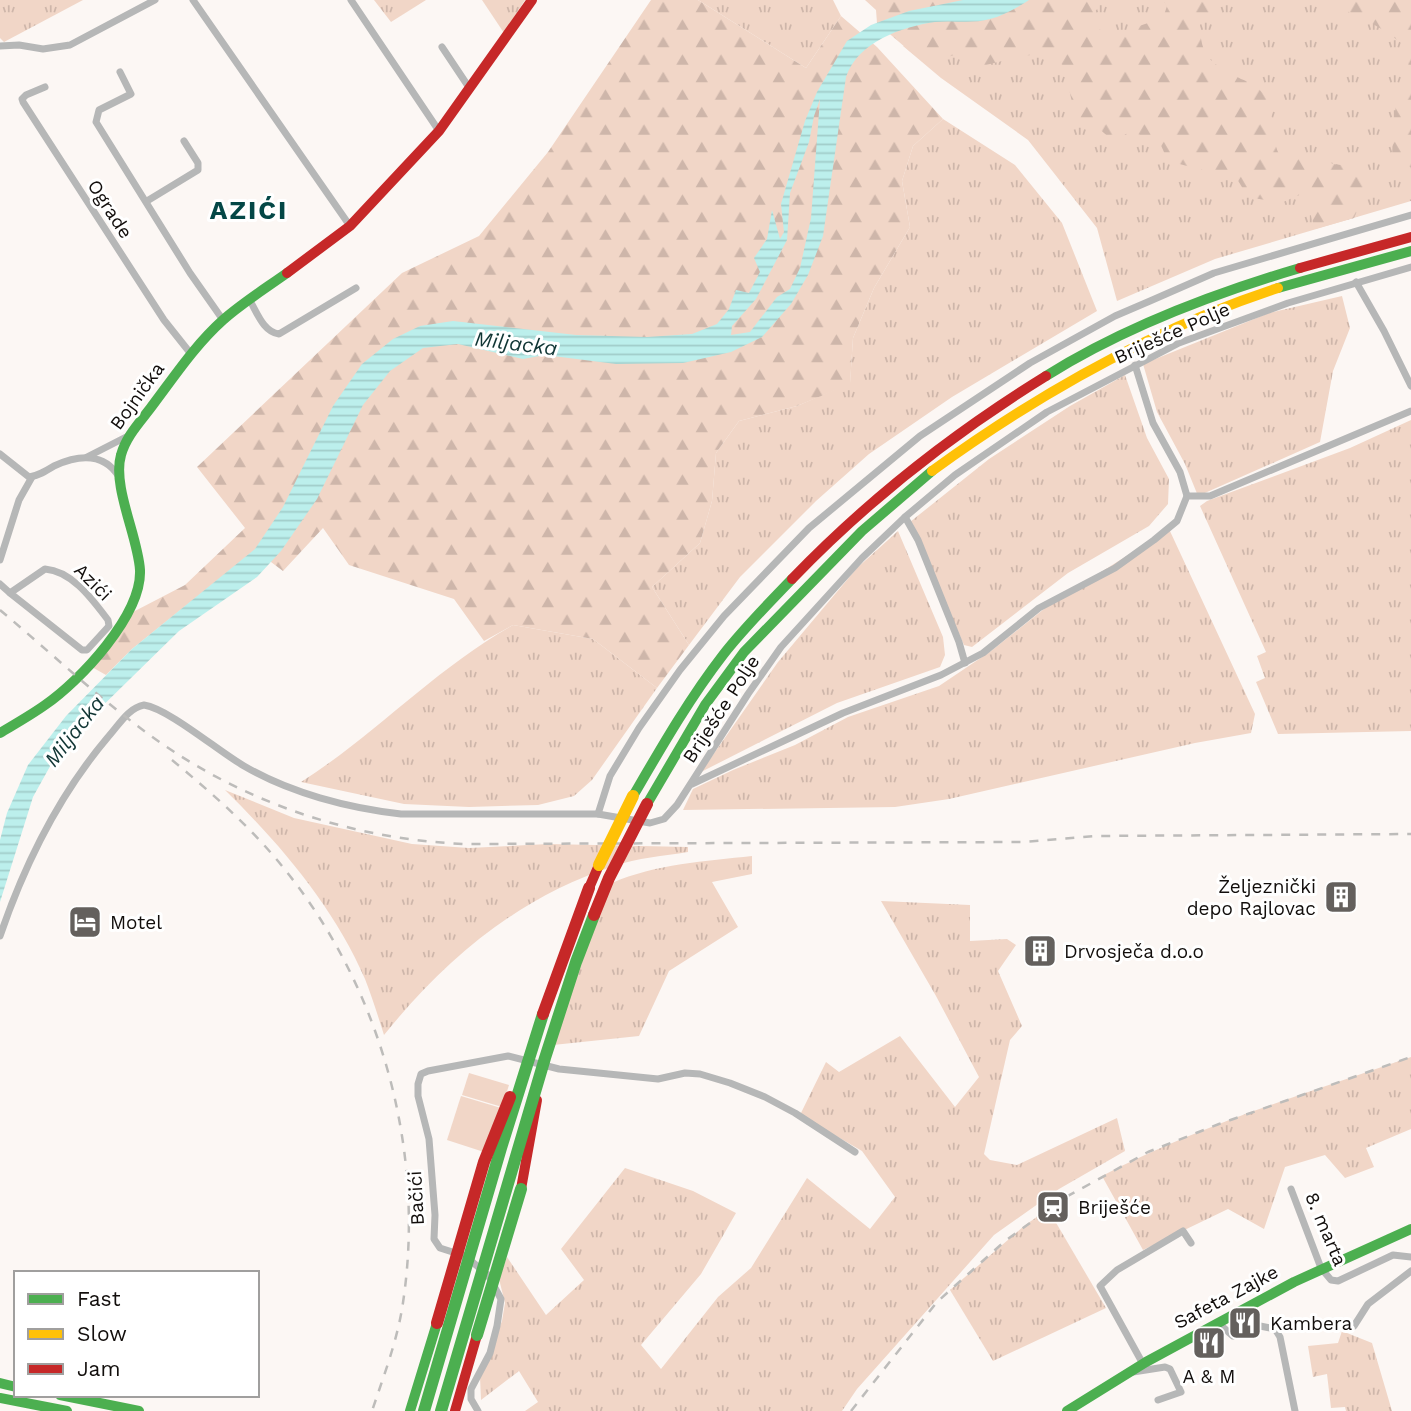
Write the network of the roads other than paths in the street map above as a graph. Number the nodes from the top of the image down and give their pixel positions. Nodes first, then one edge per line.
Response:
1 (155, 0) edge
2 (193, 0) edge
3 (351, 0) edge
4 (532, 0) edge
5 (0, 46) edge
6 (442, 47) dead end
7 (120, 72) dead end
8 (45, 88) dead end
9 (470, 89) junction
10 (439, 131) junction
11 (184, 141) dead end
12 (147, 201) junction
13 (1411, 215) edge
14 (351, 226) junction
15 (1411, 237) edge
16 (1411, 251) edge
17 (1411, 267) edge
18 (1356, 282) junction
19 (356, 288) dead end
20 (249, 299) junction
21 (223, 320) junction
22 (191, 354) junction
23 (1135, 365) junction
24 (1411, 386) edge
25 (1411, 411) edge
26 (130, 435) junction
27 (0, 454) edge
28 (87, 457) junction
29 (32, 477) junction
30 (120, 477) junction
31 (1187, 496) junction
32 (905, 517) junction
33 (0, 560) edge
34 (0, 584) edge
35 (10, 593) junction
36 (965, 663) junction
37 (0, 733) edge
38 (691, 784) junction
39 (598, 814) junction
40 (589, 888) junction
41 (0, 936) edge
42 (540, 1079) junction
43 (855, 1152) dead end
44 (1292, 1189) dead end
45 (1411, 1229) edge
46 (1191, 1244) dead end
47 (1411, 1256) edge
48 (1321, 1268) junction
49 (1411, 1272) edge
50 (1218, 1323) junction
51 (1354, 1326) dead end
52 (1143, 1364) junction
53 (1129, 1373) junction
54 (70, 1397) edge
55 (0, 1398) edge
56 (1158, 1401) dead end
57 (67, 1411) edge
58 (139, 1411) edge
59 (410, 1411) edge
60 (424, 1411) edge
61 (441, 1411) edge
62 (455, 1411) edge
63 (478, 1411) edge
64 (1067, 1411) edge
65 (1295, 1411) edge

1 - 5 street
2 - 14 street
3 - 10 street
4 - 9 main road, Bojnička
6 - 9 street
7 - 12 street
8 - 22 street, Ograde
9 - 10 main road, Bojnička
10 - 14 main road, Bojnička
11 - 12 street
12 - 21 street
13 - 39 street
14 - 20 main road, Bojnička
15 - 40 main road, bridge
16 - 42 main road, bridge
17 - 18 street, Briješće Polje
18 - 23 street, Briješće Polje
18 - 24 street
19 - 20 street
20 - 21 main road, Bojnička
21 - 22 main road, Bojnička
22 - 26 main road, Bojnička
23 - 31 street
23 - 32 street, Briješće Polje
25 - 31 street
26 - 28 street
26 - 30 main road, Bojnička
27 - 29 street
28 - 29 street
28 - 30 street
29 - 33 street
30 - 37 main road, Bojnička
31 - 36 street, Briješće Polje
32 - 36 street
32 - 38 street, Briješće Polje
34 - 35 street, Azići
35 - 35 street, Azići
36 - 38 street, Briješće Polje
38 - 39 street
39 - 41 street
40 - 59 main road, bridge
40 - 60 main road, bridge
42 - 61 main road, bridge
42 - 62 main road, bridge
43 - 63 street, Bačići
44 - 48 street, 8. marta
45 - 48 main road, Safeta Zajke
46 - 52 street
47 - 48 street, 8. marta
48 - 50 main road, Safeta Zajke
49 - 51 street
50 - 52 main road, Safeta Zajke
50 - 65 street
52 - 53 main road, Safeta Zajke
53 - 56 street
53 - 64 main road, Safeta Zajke
54 - 58 main road
55 - 57 main road

